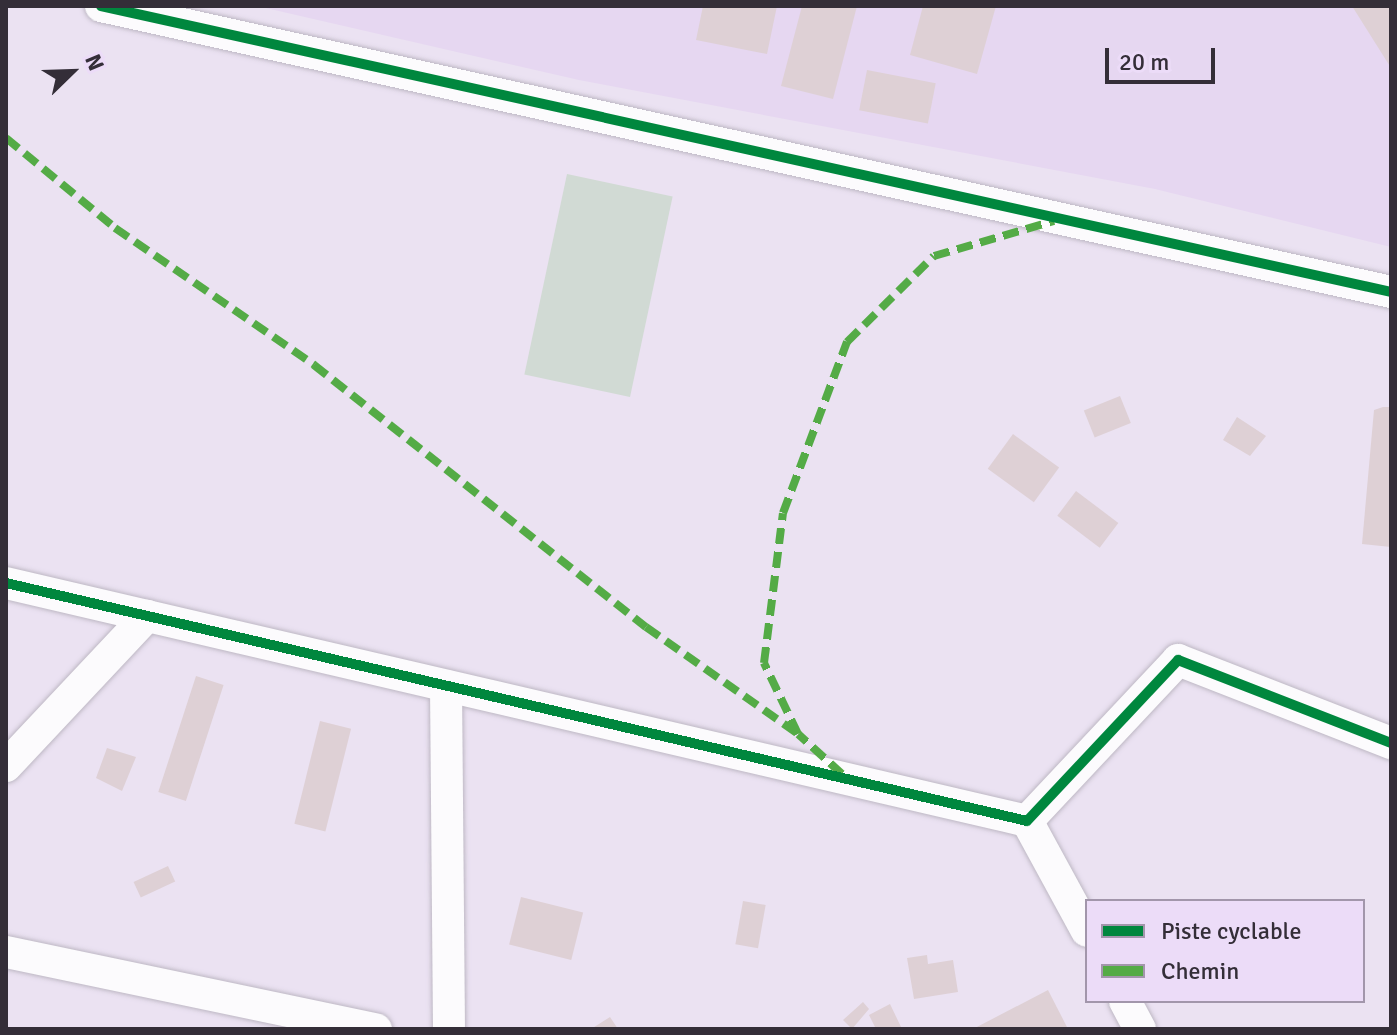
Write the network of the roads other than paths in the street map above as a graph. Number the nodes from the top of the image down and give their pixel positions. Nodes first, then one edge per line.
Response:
1 (101, 6) edge
2 (1391, 292) edge
3 (6, 583) edge
4 (147, 616) junction
5 (446, 686) junction
6 (1391, 743) edge
7 (6, 766) edge
8 (1027, 821) junction
9 (1085, 927) edge
10 (6, 952) edge
11 (1126, 1003) edge
12 (264, 1018) edge
13 (376, 1029) edge
14 (449, 1029) edge
15 (1140, 1029) edge

1 - 2 street
3 - 4 street
4 - 5 street
4 - 7 street
5 - 8 street
5 - 14 street
6 - 8 street
8 - 9 street
10 - 12 street
11 - 15 street
12 - 13 street

